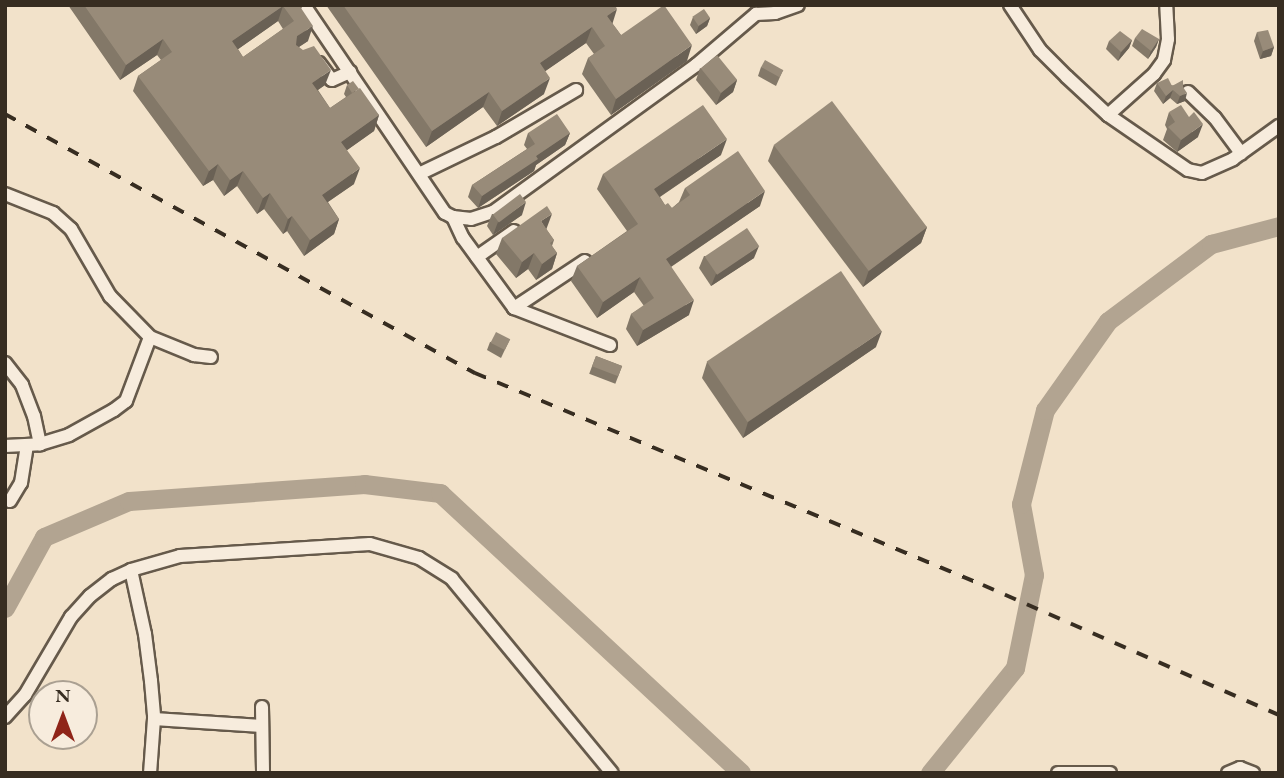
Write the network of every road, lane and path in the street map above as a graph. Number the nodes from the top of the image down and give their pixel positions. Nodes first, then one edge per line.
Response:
1 (304, 5) edge
2 (798, 5) edge
3 (1010, 5) edge
4 (1166, 5) edge
5 (755, 10) edge
6 (311, 50) edge
7 (349, 72) junction
8 (576, 90) dead end
9 (1188, 92) edge
10 (1108, 115) junction
11 (1279, 126) edge
12 (1241, 153) junction
13 (419, 174) junction
14 (5, 194) edge
15 (453, 217) junction
16 (529, 220) edge
17 (477, 257) junction
18 (584, 261) edge
19 (514, 308) junction
20 (150, 337) junction
21 (610, 345) dead end
22 (211, 357) dead end
23 (5, 363) edge
24 (34, 444) junction
25 (5, 446) edge
26 (10, 502) dead end
27 (131, 570) junction
28 (262, 707) dead end
29 (5, 717) edge
30 (154, 719) junction
31 (262, 726) junction
32 (150, 773) edge
33 (263, 773) edge
34 (612, 773) edge
35 (1058, 773) edge
36 (1110, 773) edge
37 (1228, 773) edge
38 (1254, 773) edge

1 - 7 street
2 - 5 street
3 - 10 street
4 - 10 street
5 - 15 street
6 - 7 street
7 - 13 street
8 - 13 street
9 - 12 street
10 - 12 street
11 - 12 street
13 - 15 street
14 - 20 street
15 - 17 street
16 - 17 street
17 - 19 street
18 - 19 street
19 - 21 street
20 - 22 street
20 - 24 street
23 - 24 street
24 - 25 street
24 - 26 street
27 - 29 street
27 - 30 street
27 - 34 street
28 - 31 street
30 - 31 street
30 - 32 street
31 - 33 street
35 - 36 street
37 - 38 street

